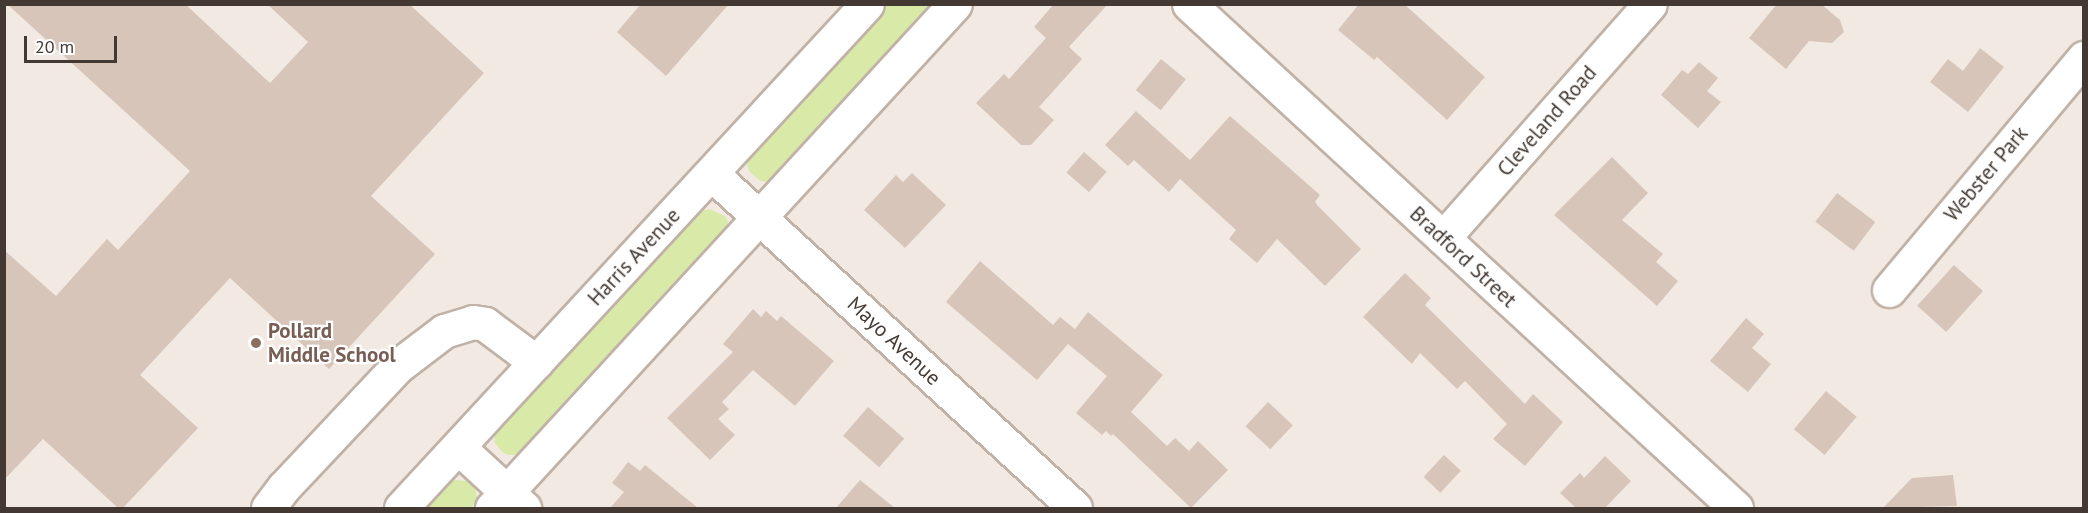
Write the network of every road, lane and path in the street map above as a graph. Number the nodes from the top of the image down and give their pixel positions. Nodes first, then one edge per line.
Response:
1 (867, 4) edge
2 (956, 4) edge
3 (1190, 4) edge
4 (1650, 4) edge
5 (2084, 58) edge
6 (712, 174) junction
7 (760, 217) junction
8 (1443, 238) junction
9 (1889, 290) dead end
10 (536, 362) junction
11 (458, 447) junction
12 (508, 503) edge
13 (268, 508) edge
14 (401, 508) edge
15 (1075, 508) edge
16 (1736, 508) edge

1 - 6 street, Harris Avenue
2 - 7 street
3 - 8 street, Bradford Street
4 - 8 street, Cleveland Road
5 - 9 street, Webster Park
6 - 7 street, Mayo Avenue
6 - 10 street, Harris Avenue
7 - 12 street
7 - 15 street, Mayo Avenue
8 - 16 street, Bradford Street
10 - 11 street, Harris Avenue
10 - 13 street
11 - 12 street
11 - 14 street, Harris Avenue

